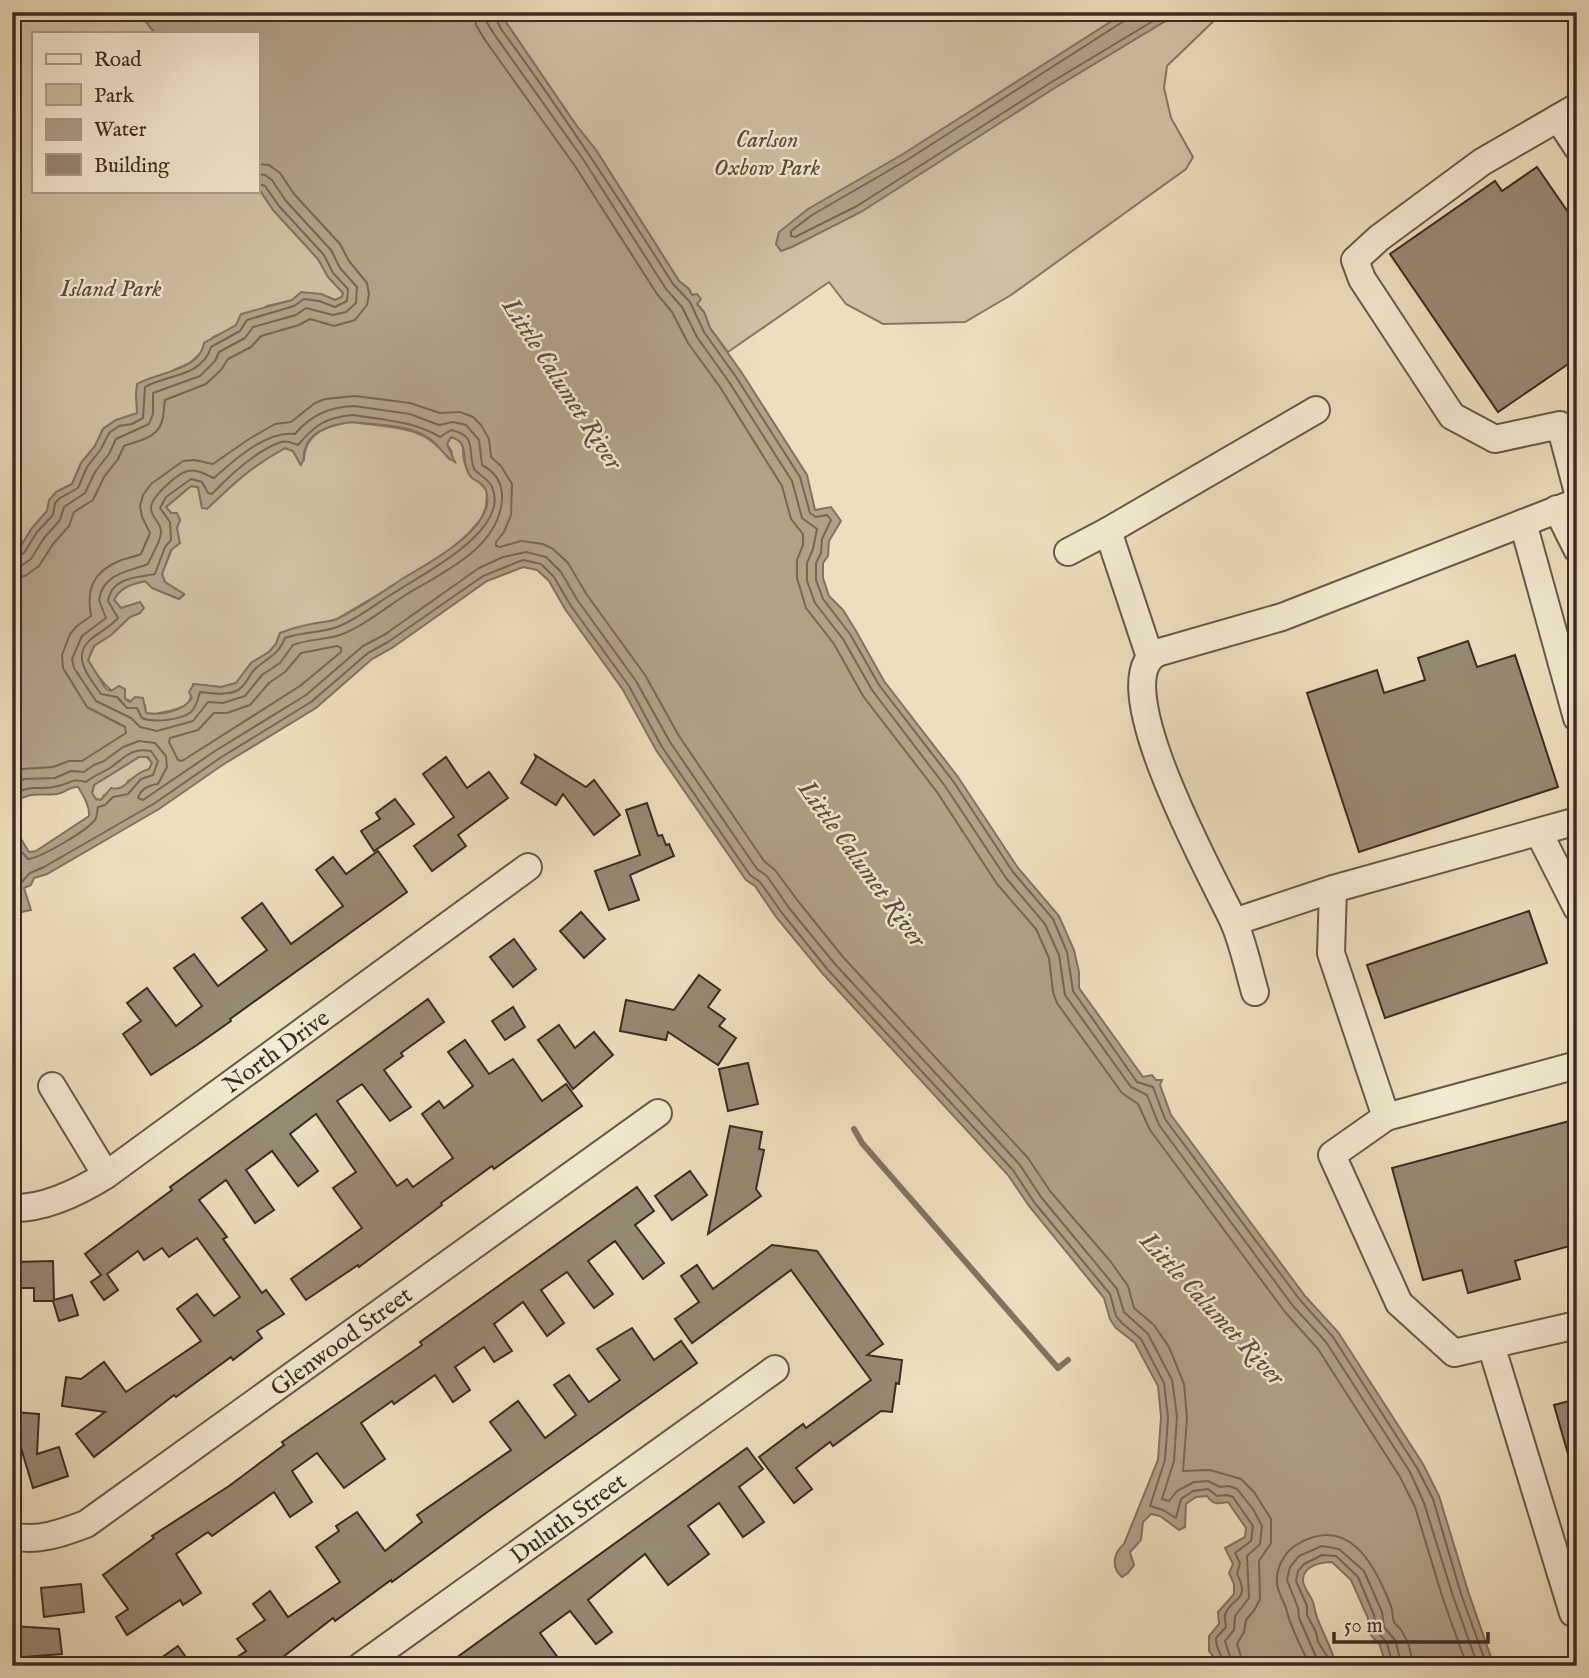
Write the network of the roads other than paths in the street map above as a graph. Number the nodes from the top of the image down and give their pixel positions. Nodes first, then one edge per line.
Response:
1 (1567, 112) edge
2 (1577, 147) edge
3 (1316, 410) dead end
4 (1569, 420) edge
5 (1577, 489) edge
6 (1567, 506) edge
7 (1523, 523) junction
8 (1108, 531) junction
9 (1577, 549) edge
10 (1068, 552) dead end
11 (1150, 657) junction
12 (1577, 718) edge
13 (1577, 821) edge
14 (1539, 833) junction
15 (528, 867) dead end
16 (1333, 889) junction
17 (1577, 908) edge
18 (1234, 922) junction
19 (1255, 992) dead end
20 (1577, 1065) edge
21 (52, 1086) dead end
22 (658, 1113) dead end
23 (1386, 1117) junction
24 (106, 1175) junction
25 (12, 1208) edge
26 (1577, 1325) edge
27 (1491, 1345) junction
28 (775, 1369) dead end
29 (12, 1536) edge
30 (1577, 1612) edge
31 (361, 1666) edge

1 - 2 street
1 - 4 street
3 - 8 street
4 - 5 street
6 - 7 street
6 - 9 street
7 - 11 street
7 - 12 street
8 - 10 street
8 - 11 street
11 - 18 street
13 - 14 street
14 - 16 street
14 - 17 street
15 - 24 street, North Drive
16 - 18 street
16 - 23 street
18 - 19 street
20 - 23 street
21 - 24 street
22 - 29 street, Glenwood Street
23 - 27 street
24 - 25 street, North Drive
26 - 27 street
27 - 30 street
28 - 31 street, Duluth Street

